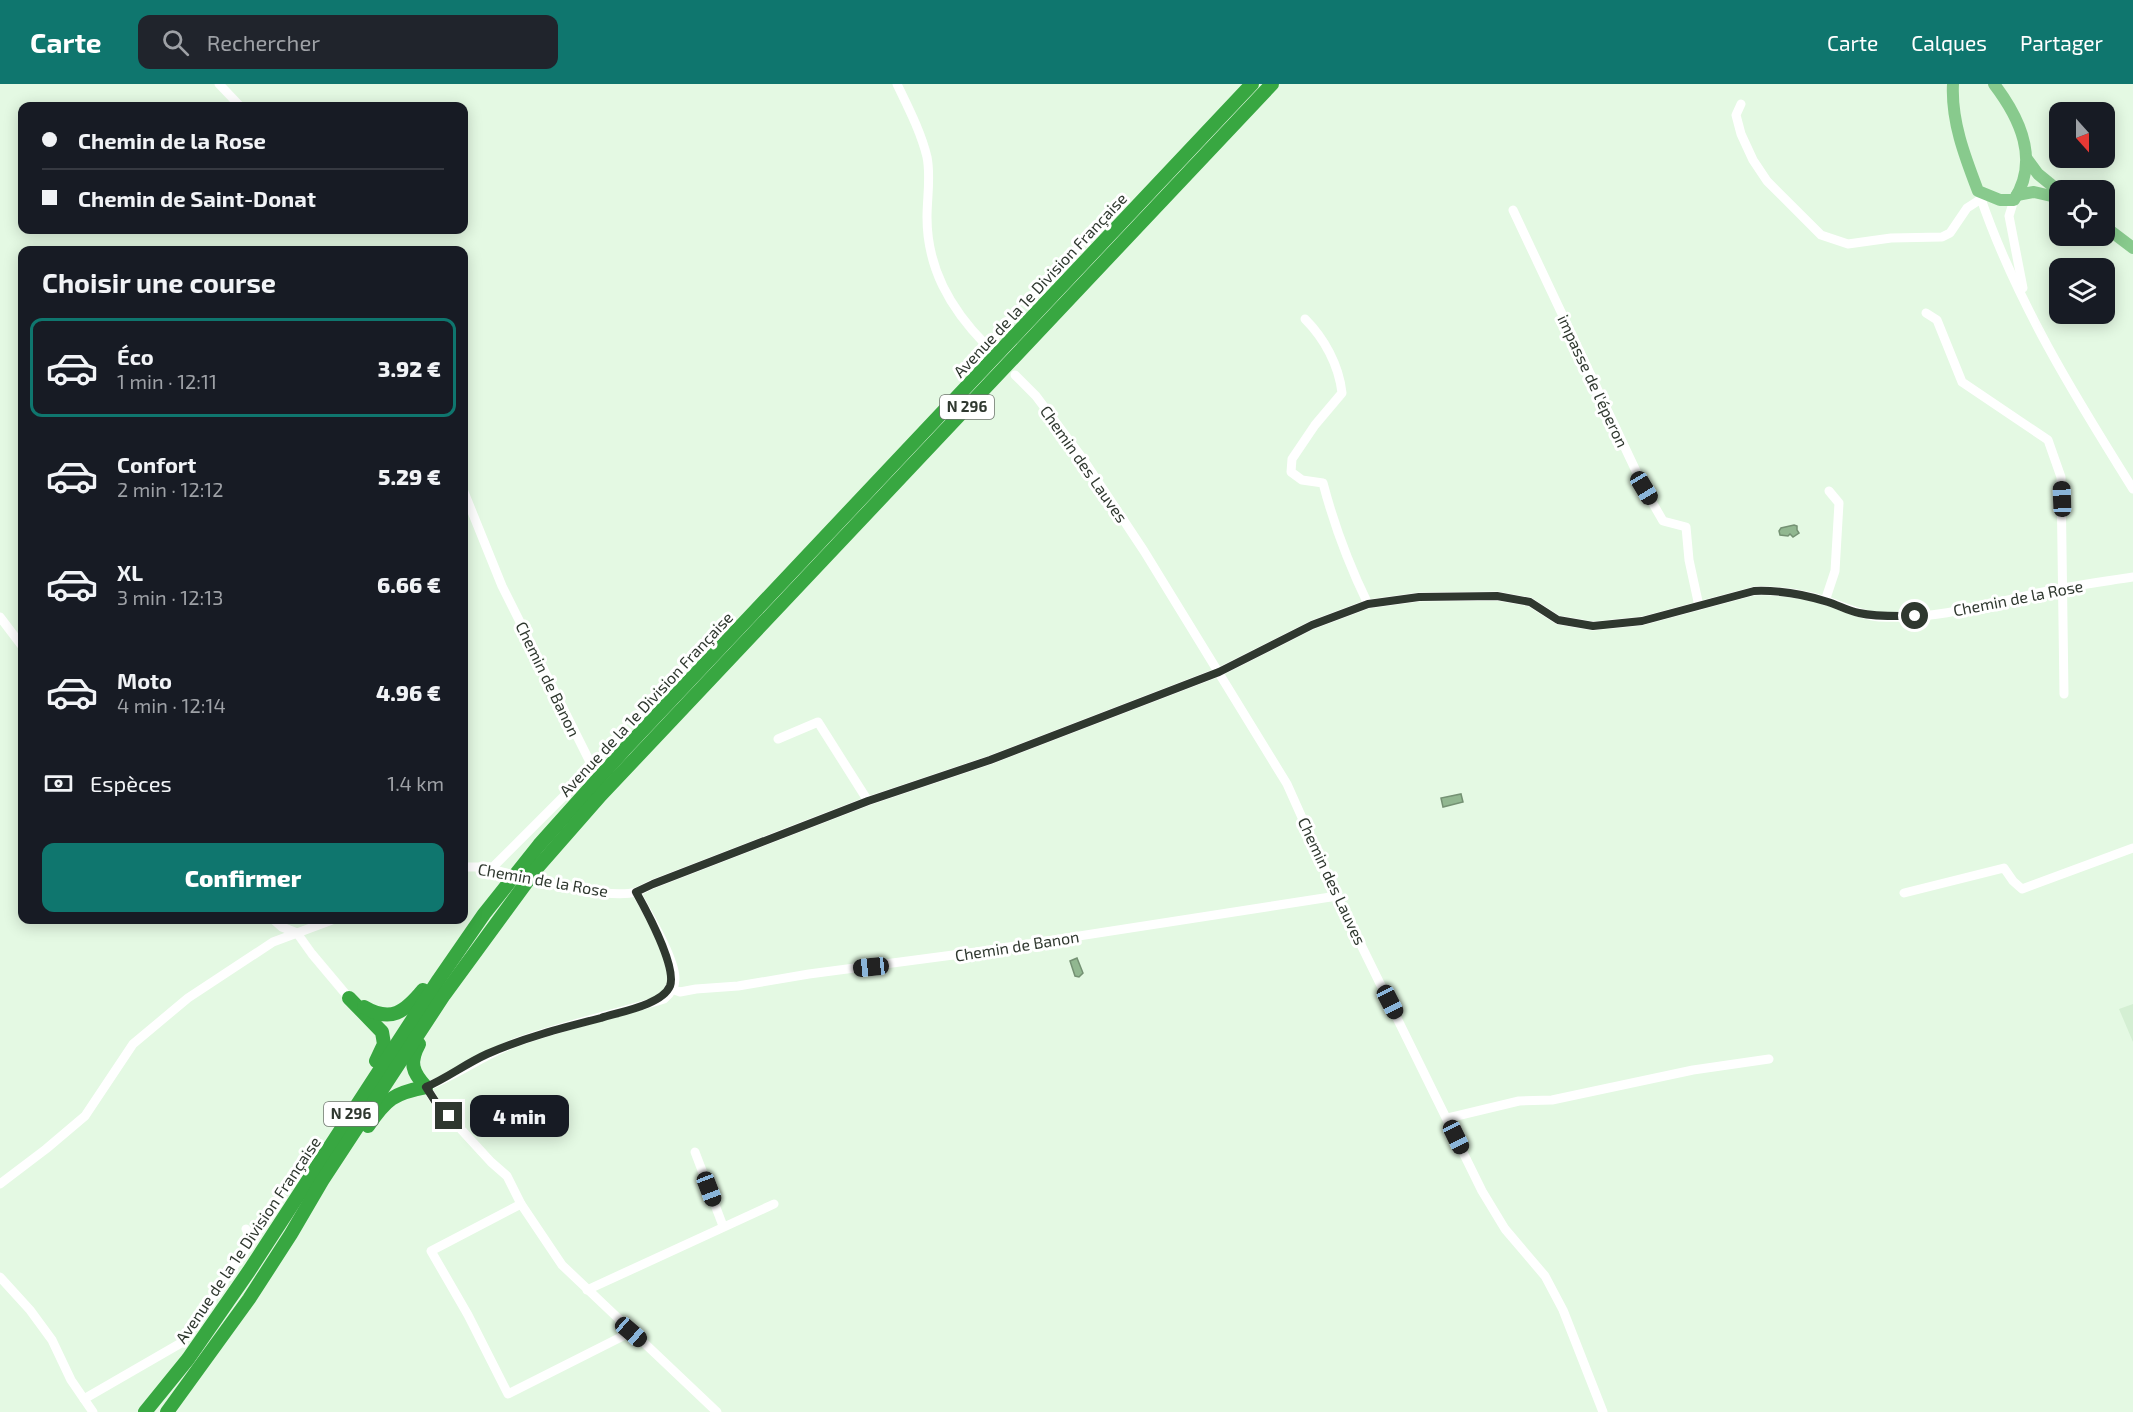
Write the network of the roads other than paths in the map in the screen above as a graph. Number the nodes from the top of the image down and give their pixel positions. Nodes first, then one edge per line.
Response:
1 (219, 84) edge
2 (897, 84) edge
3 (1252, 84) edge
4 (1272, 84) edge
5 (1953, 84) edge
6 (1994, 84) edge
7 (236, 102) edge
8 (1741, 104) dead end
9 (2027, 159) junction
10 (2049, 183) edge
11 (1980, 195) junction
12 (2049, 195) edge
13 (2015, 197) junction
14 (1513, 210) dead end
15 (2115, 234) edge
16 (2133, 248) edge
17 (2028, 311) junction
18 (1926, 313) dead end
19 (1305, 319) dead end
20 (985, 344) dead end
21 (1015, 375) dead end
22 (2133, 489) edge
23 (1829, 491) dead end
24 (468, 502) edge
25 (2133, 577) edge
26 (2064, 589) junction
27 (1825, 601) junction
28 (1368, 604) junction
29 (1699, 606) junction
30 (0, 617) edge
31 (18, 641) edge
32 (1219, 672) junction
33 (2064, 694) dead end
34 (778, 739) dead end
35 (868, 801) junction
36 (2133, 848) edge
37 (468, 867) edge
38 (491, 869) junction
39 (524, 889) junction
40 (636, 892) junction
41 (1904, 893) dead end
42 (1337, 896) junction
43 (484, 915) junction
44 (279, 924) edge
45 (321, 924) edge
46 (297, 933) junction
47 (673, 977) junction
48 (696, 988) junction
49 (670, 989) junction
50 (349, 998) junction
51 (1769, 1059) dead end
52 (426, 1087) junction
53 (1448, 1118) junction
54 (695, 1152) dead end
55 (0, 1184) edge
56 (521, 1204) junction
57 (774, 1204) dead end
58 (723, 1226) junction
59 (246, 1229) dead end
60 (291, 1234) junction
61 (261, 1253) junction
62 (0, 1277) edge
63 (587, 1290) junction
64 (631, 1332) junction
65 (84, 1399) junction
66 (93, 1412) edge
67 (145, 1412) edge
68 (167, 1412) edge
69 (717, 1412) edge
70 (1603, 1412) edge

1 - 7 street
2 - 20 street
3 - 43 highway, Avenue de la 1e Division Française / N 296
4 - 39 highway, Avenue de la 1e Division Française / N 296
5 - 11 main road
6 - 9 main road
8 - 11 street
9 - 10 main road
9 - 13 main road
11 - 13 main road
11 - 17 street
12 - 13 main road
13 - 17 street
14 - 29 street, impasse de l'éperon
15 - 16 main road
17 - 22 street
18 - 26 street
19 - 28 street
21 - 32 street, Chemin des Lauves
23 - 27 street
24 - 38 street, Chemin de Banon
25 - 26 street, Chemin de la Rose
26 - 27 street, Chemin de la Rose
26 - 33 street
27 - 29 street, Chemin de la Rose
28 - 29 street, Chemin de la Rose
28 - 32 street, Chemin de la Rose
30 - 31 street
32 - 35 street, Chemin de la Rose
32 - 42 street, Chemin des Lauves
34 - 35 street
35 - 40 street, Chemin de la Rose
36 - 41 street
37 - 38 street, Chemin de la Rose
38 - 40 street, Chemin de la Rose
39 - 52 highway
39 - 60 highway, Avenue de la 1e Division Française / N 296
40 - 47 street
42 - 48 street, Chemin de Banon
42 - 53 street, Chemin des Lauves
43 - 50 highway
43 - 61 highway, Avenue de la 1e Division Française / N 296
44 - 46 street
45 - 46 street
46 - 50 street
46 - 55 street
47 - 48 street
47 - 49 street
48 - 49 street, Chemin de Banon
49 - 52 street
50 - 61 highway
51 - 53 street
52 - 56 street
52 - 60 highway
53 - 70 street, Chemin des Lauves
54 - 58 street
56 - 63 street
56 - 64 street
57 - 58 street
58 - 63 street
59 - 65 street
60 - 68 highway, Avenue de la 1e Division Française / N 296
61 - 67 highway, Avenue de la 1e Division Française / N 296
62 - 65 street
63 - 64 street
64 - 69 street
65 - 66 street

